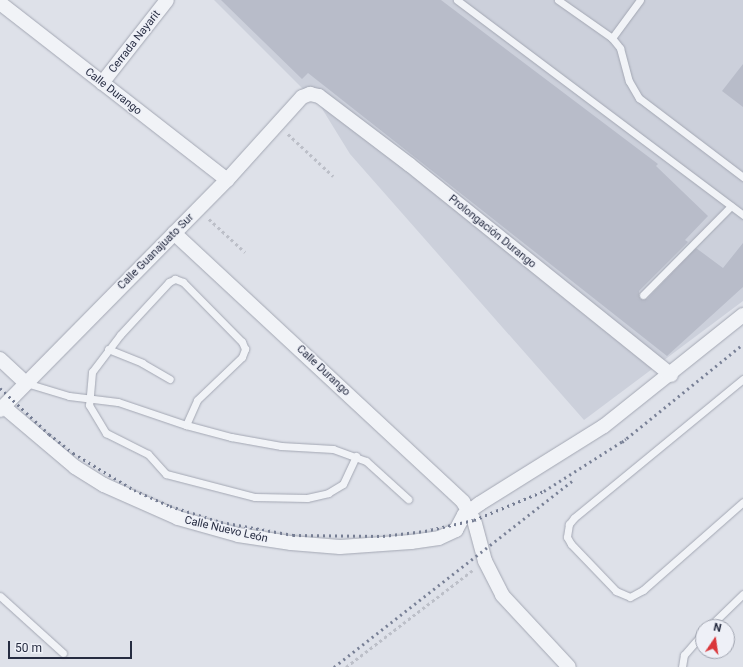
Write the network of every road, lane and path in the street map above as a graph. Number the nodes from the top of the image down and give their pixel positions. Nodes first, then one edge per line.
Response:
1 (167, 0) edge
2 (457, 0) edge
3 (558, 0) edge
4 (640, 0) edge
5 (0, 3) edge
6 (612, 38) junction
7 (102, 84) junction
8 (310, 94) joint
9 (279, 126) junction
10 (333, 176) dead end
11 (743, 177) edge
12 (227, 180) junction
13 (731, 206) junction
14 (198, 209) junction
15 (743, 215) edge
16 (174, 233) junction
17 (245, 252) dead end
18 (643, 295) dead end
19 (743, 315) edge
20 (108, 350) junction
21 (0, 359) edge
22 (671, 375) junction
23 (743, 378) edge
24 (170, 379) dead end
25 (26, 383) junction
26 (88, 398) junction
27 (2, 409) edge
28 (186, 425) junction
29 (356, 456) junction
30 (408, 500) dead end
31 (743, 502) edge
32 (470, 511) junction
33 (485, 561) junction
34 (743, 594) edge
35 (0, 596) edge
36 (717, 619) edge
37 (695, 642) edge
38 (63, 653) dead end
39 (346, 667) edge
40 (569, 667) edge
41 (682, 667) edge

1 - 7 street, Cerrada Nayarit
2 - 13 lane
3 - 6 lane
4 - 6 lane
5 - 7 street, Calle Durango
6 - 11 lane
7 - 12 street, Calle Durango
8 - 9 street, Calle Guanajuato Sur
8 - 22 street, Prolongación Durango
9 - 10 path
9 - 12 street, Calle Guanajuato Sur
12 - 14 street, Calle Guanajuato Sur
13 - 15 lane
13 - 18 lane
14 - 16 street, Calle Guanajuato Sur
14 - 17 path
16 - 25 street, Calle Guanajuato Sur
16 - 32 street, Calle Durango
19 - 22 street
20 - 24 lane
20 - 26 lane
20 - 28 lane
21 - 25 street
22 - 32 street
23 - 31 lane
25 - 26 lane
25 - 27 street, Calle Guanajuato Sur
26 - 28 lane
26 - 29 lane
27 - 32 street, Calle Nuevo León
28 - 29 lane
29 - 30 lane
32 - 33 street
33 - 39 path
33 - 40 street
34 - 36 lane
35 - 38 lane
37 - 41 lane

